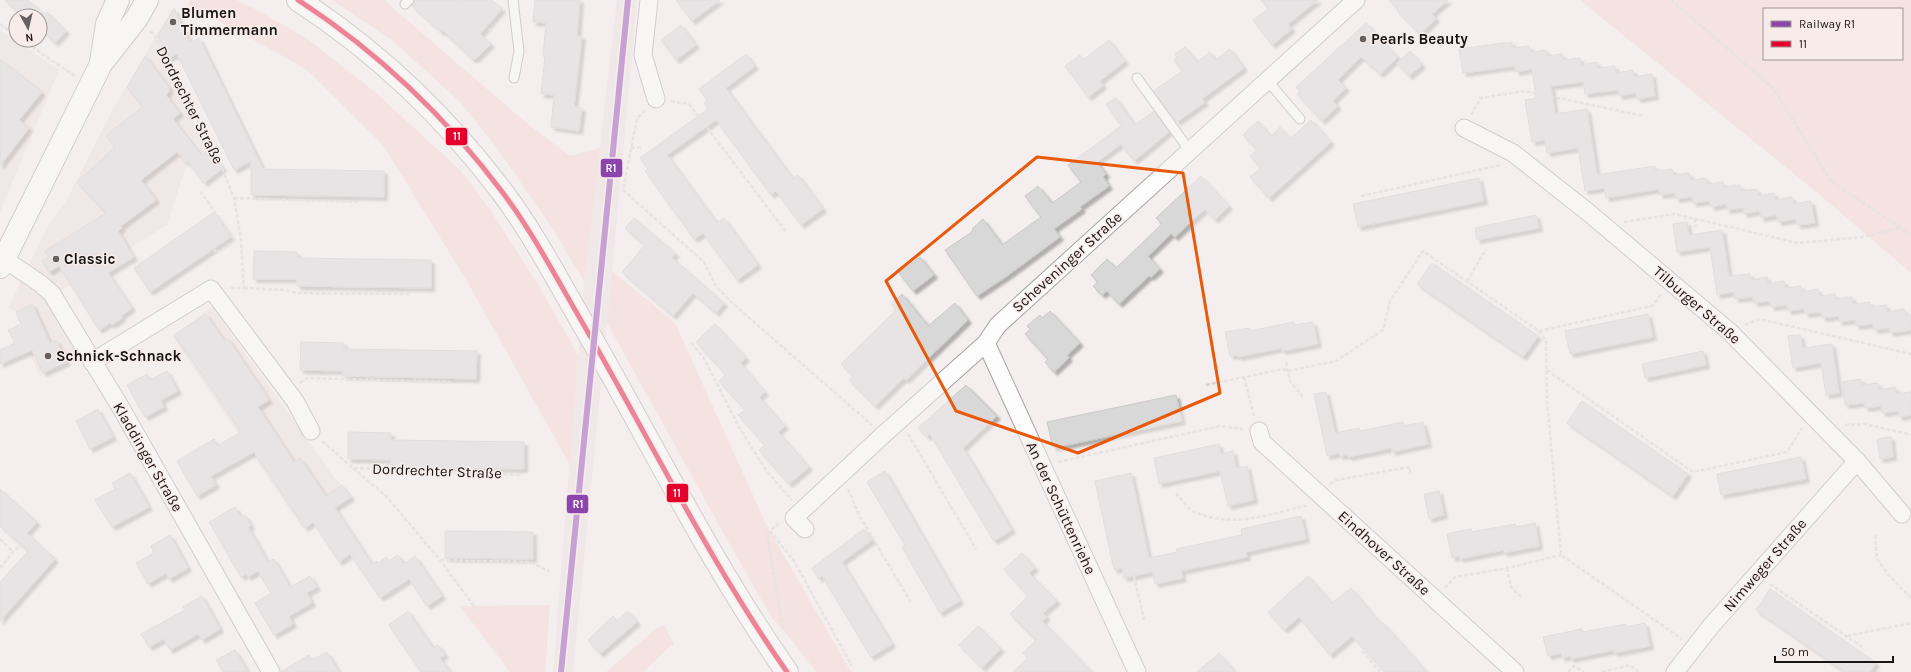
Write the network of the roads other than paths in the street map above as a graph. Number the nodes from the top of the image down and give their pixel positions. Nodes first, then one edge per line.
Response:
1 (118, 0) edge
2 (298, 0) edge
3 (512, 0) edge
4 (649, 0) edge
5 (1356, 0) edge
6 (142, 9) edge
7 (101, 64) junction
8 (514, 78) dead end
9 (1137, 78) dead end
10 (1267, 80) junction
11 (656, 99) road end
12 (1300, 119) dead end
13 (1464, 128) road end
14 (1190, 151) junction
15 (1, 260) edge
16 (986, 343) junction
17 (92, 362) junction
18 (1259, 430) road end
19 (311, 431) road end
20 (1858, 461) junction
21 (1902, 514) dead end
22 (800, 519) road end
23 (1511, 671) edge
24 (272, 672) edge
25 (787, 672) edge
26 (1137, 672) edge
27 (1675, 672) edge

1 - 7 main road
2 - 25 main road
3 - 8 lane
4 - 11 street
5 - 10 street, Scheveninger Straße
6 - 7 main road
7 - 15 main road
9 - 14 lane
10 - 12 lane
10 - 14 street, Scheveninger Straße
13 - 20 street, Tilburger Straße
14 - 16 street, Scheveninger Straße
15 - 17 street, Kladdinger Straße
16 - 22 street, Scheveninger Straße
16 - 26 street, An der Schüttenriehe
17 - 19 street
17 - 24 street, Kladdinger Straße
18 - 23 street, Eindhover Straße
20 - 21 street, Tilburger Straße
20 - 27 street, Nimweger Straße

